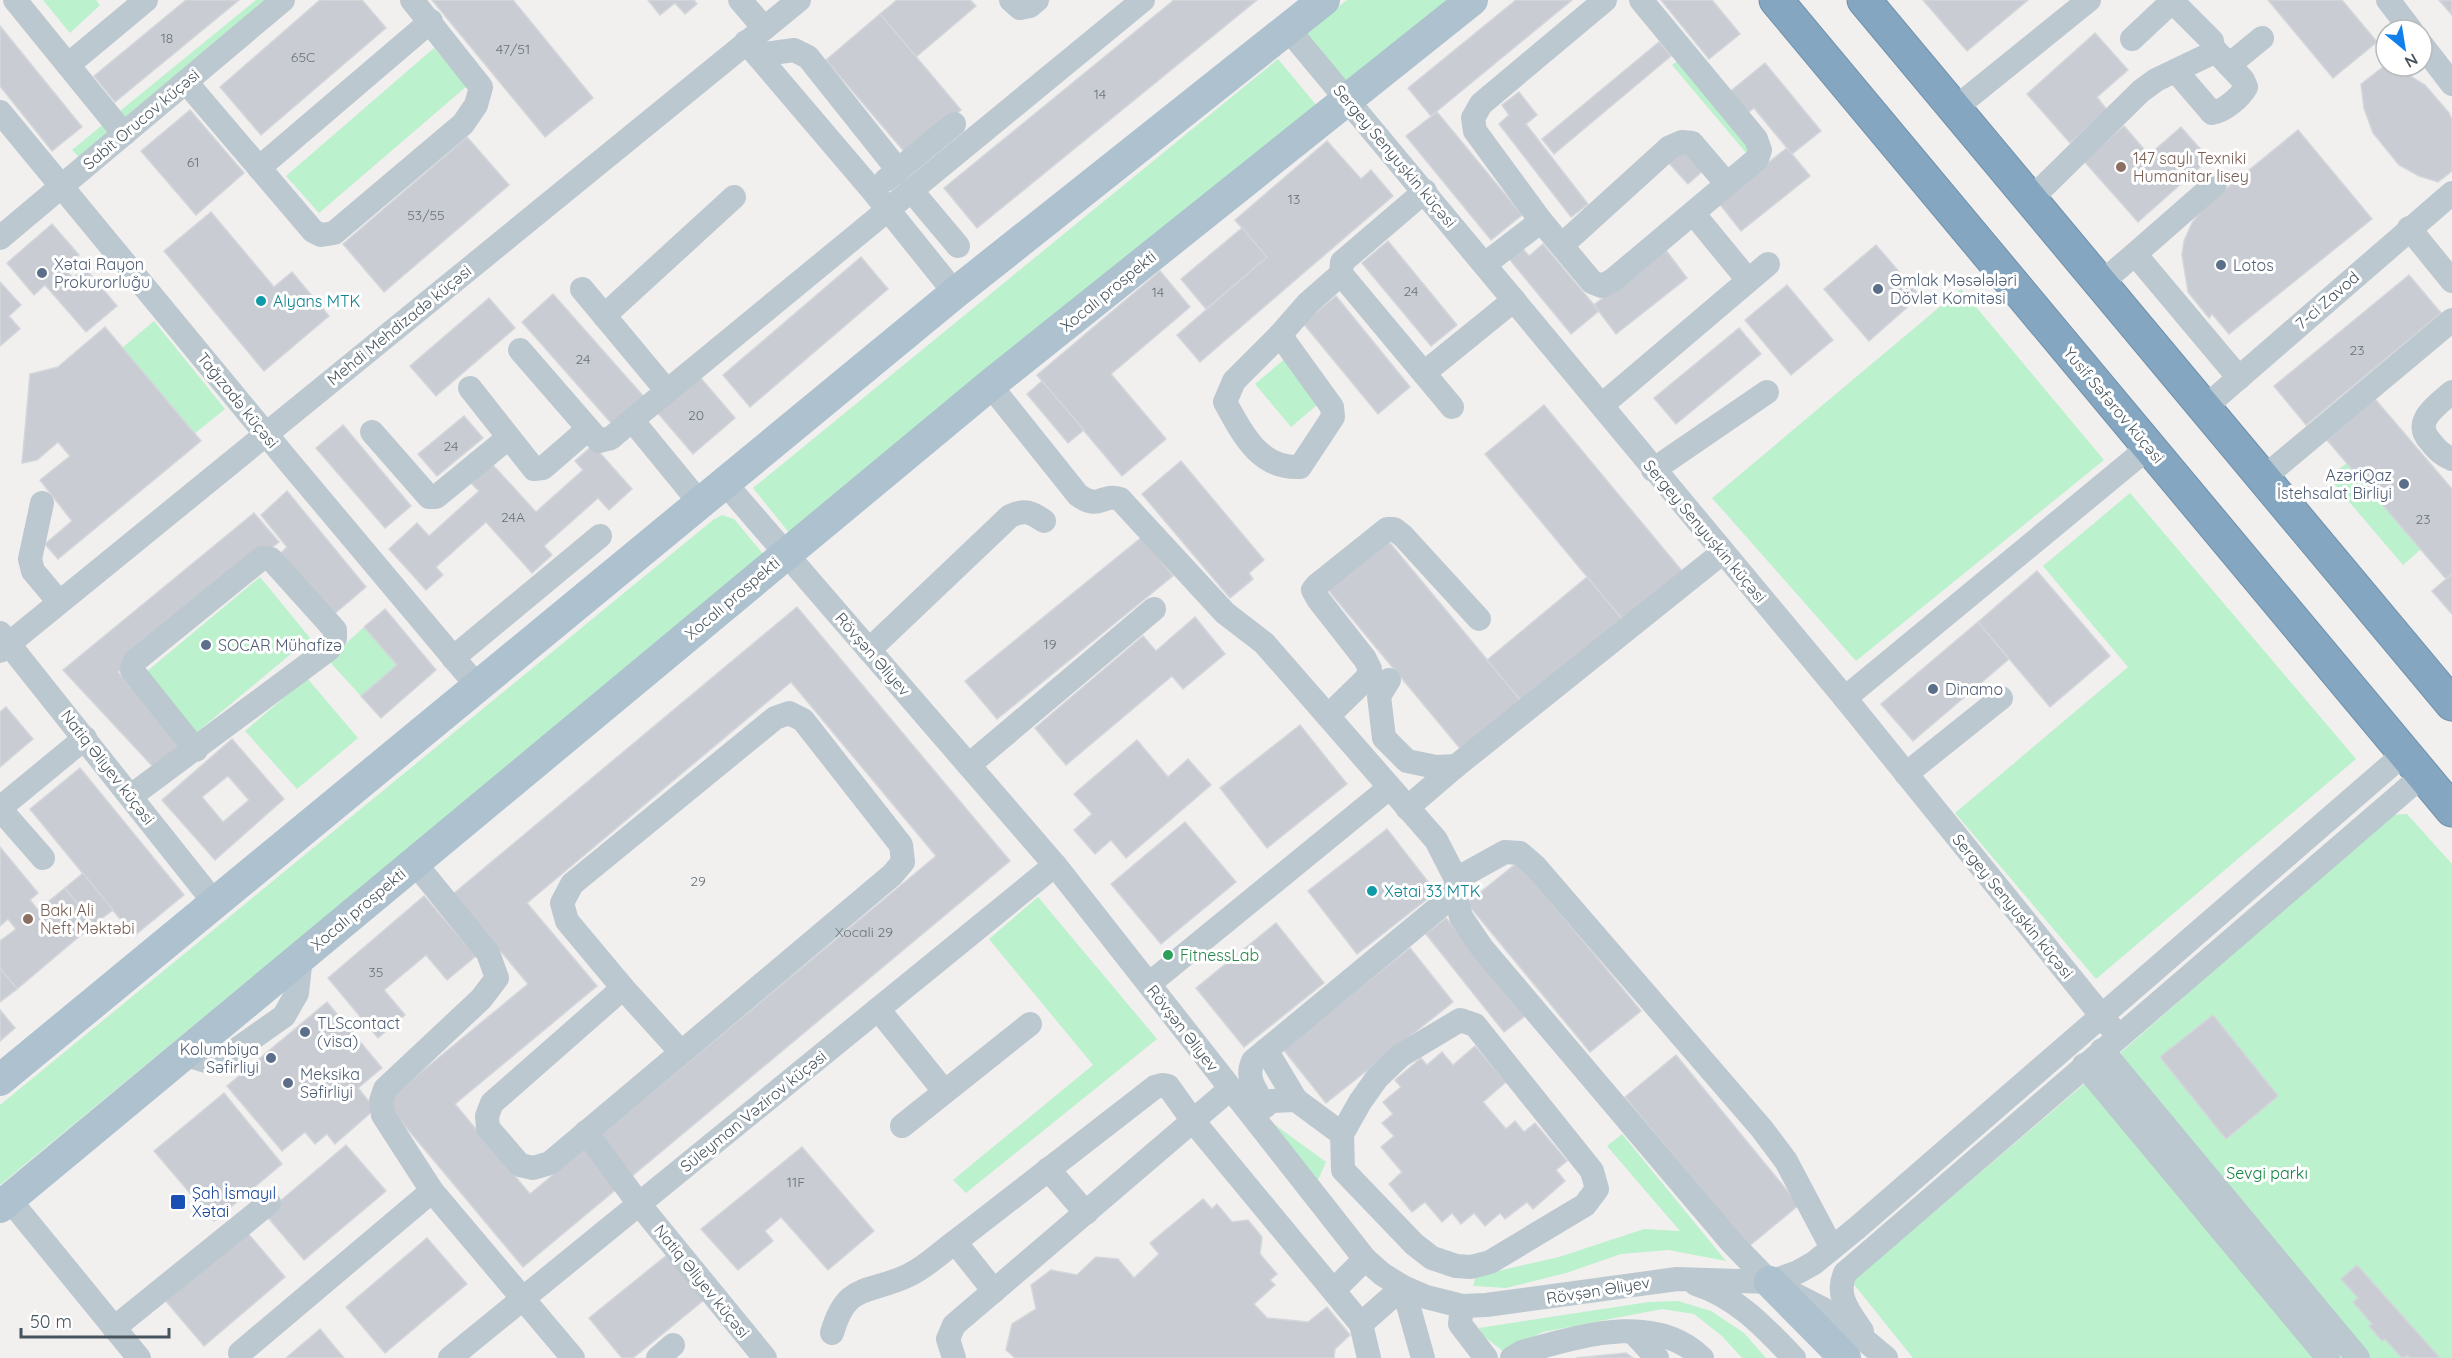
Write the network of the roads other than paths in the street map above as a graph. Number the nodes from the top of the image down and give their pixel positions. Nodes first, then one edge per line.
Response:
1 (15, 0) edge
2 (146, 0) edge
3 (283, 0) edge
4 (412, 0) edge
5 (740, 0) edge
6 (799, 0) edge
7 (1011, 0) edge
8 (1037, 0) edge
9 (1143, 0) edge
10 (1324, 0) edge
11 (1472, 0) edge
12 (1605, 0) edge
13 (1641, 0) edge
14 (1776, 0) edge
15 (1864, 0) edge
16 (2089, 0) edge
17 (2388, 0) edge
18 (2402, 18) edge
19 (430, 21) junction
20 (1288, 29) junction
21 (2262, 38) dead end
22 (2132, 39) dead end
23 (755, 42) junction
24 (2221, 56) junction
25 (2434, 61) edge
26 (68, 65) junction
27 (2176, 71) junction
28 (186, 82) junction
29 (2452, 84) edge
30 (1348, 99) junction
31 (1954, 109) junction
32 (0, 112) edge
33 (954, 124) dead end
34 (124, 134) junction
35 (259, 168) junction
36 (898, 170) junction
37 (1727, 184) junction
38 (2215, 184) dead end
39 (61, 187) junction
40 (910, 190) junction
41 (1425, 191) junction
42 (2452, 193) edge
43 (734, 197) dead end
44 (880, 200) junction
45 (2030, 200) junction
46 (928, 210) junction
47 (1693, 213) junction
48 (1541, 221) junction
49 (902, 228) junction
50 (2409, 228) junction
51 (0, 238) edge
52 (1562, 245) junction
53 (958, 246) dead end
54 (2135, 254) junction
55 (1485, 264) junction
56 (1768, 264) dead end
57 (1341, 274) junction
58 (1748, 280) junction
59 (2452, 281) edge
60 (2100, 284) junction
61 (582, 290) dead end
62 (955, 293) junction
63 (1514, 300) junction
64 (604, 316) junction
65 (2452, 320) edge
66 (1280, 335) junction
67 (520, 350) dead end
68 (1424, 373) junction
69 (2239, 378) junction
70 (990, 385) junction
71 (470, 388) dead end
72 (667, 391) junction
73 (1767, 392) dead end
74 (2452, 392) edge
75 (1602, 405) junction
76 (1452, 408) dead end
77 (2204, 408) junction
78 (632, 420) junction
79 (588, 429) junction
80 (372, 432) dead end
81 (267, 433) junction
82 (508, 438) junction
83 (2149, 447) junction
84 (2452, 459) edge
85 (1653, 470) junction
86 (2262, 478) junction
87 (724, 482) junction
88 (700, 502) junction
89 (42, 503) dead end
90 (1044, 521) dead end
91 (600, 536) dead end
92 (1722, 553) junction
93 (786, 554) junction
94 (59, 602) junction
95 (1154, 609) dead end
96 (1479, 619) dead end
97 (3, 642) edge
98 (869, 650) junction
99 (453, 658) junction
100 (1389, 680) dead end
101 (478, 687) junction
102 (1845, 698) junction
103 (2001, 698) dead end
104 (2452, 704) edge
105 (1328, 716) junction
106 (84, 738) junction
107 (196, 750) junction
108 (2414, 764) junction
109 (969, 765) junction
110 (1456, 766) junction
111 (1906, 774) junction
112 (1389, 788) junction
113 (131, 796) junction
114 (0, 808) edge
115 (1407, 808) junction
116 (2452, 810) edge
117 (42, 858) dead end
118 (414, 862) junction
119 (1055, 865) junction
120 (1456, 886) junction
121 (214, 902) junction
122 (1149, 984) junction
123 (622, 988) junction
124 (878, 1009) junction
125 (2102, 1015) junction
126 (1030, 1024) dead end
127 (1266, 1050) junction
128 (2101, 1050) junction
129 (680, 1051) junction
130 (0, 1080) edge
131 (1230, 1089) junction
132 (944, 1091) junction
133 (1296, 1100) junction
134 (1259, 1111) junction
135 (1193, 1121) junction
136 (902, 1126) dead end
137 (586, 1132) junction
138 (1342, 1134) junction
139 (1048, 1169) junction
140 (1343, 1170) junction
141 (432, 1191) junction
142 (1314, 1193) junction
143 (4, 1203) edge
144 (269, 1203) dead end
145 (639, 1204) junction
146 (1086, 1213) junction
147 (955, 1242) junction
148 (1732, 1243) junction
149 (1832, 1248) junction
150 (1365, 1259) junction
151 (1677, 1279) junction
152 (1716, 1279) junction
153 (1770, 1282) junction
154 (1403, 1287) junction
155 (1334, 1290) junction
156 (994, 1291) junction
157 (522, 1299) junction
158 (1462, 1306) junction
159 (1361, 1324) junction
160 (114, 1328) junction
161 (1633, 1332) junction
162 (832, 1333) dead end
163 (240, 1353) dead end
164 (1867, 1353) edge
165 (139, 1358) edge
166 (450, 1358) edge
167 (573, 1358) edge
168 (765, 1358) edge
169 (954, 1358) edge
170 (1369, 1358) edge
171 (1424, 1358) edge
172 (1486, 1358) edge
173 (1512, 1358) edge
174 (1657, 1358) edge
175 (1702, 1358) edge
176 (1794, 1358) edge
177 (2328, 1358) edge
178 (2358, 1358) edge

1 - 26 street
2 - 26 street
3 - 28 street, Sabit Orucov küçəsi
4 - 19 street
5 - 23 street
6 - 23 street, Mehdi Mehdizadə küçəsi
7 - 8 street
9 - 40 street
10 - 20 main road
11 - 30 main road, Xocalı prospekti
12 - 48 street
13 - 37 street
14 - 83 highway, Yusif Səfərov küçəsi
15 - 31 highway
16 - 31 street
17 - 18 street
19 - 35 street
19 - 35 street
20 - 30 street, Sergey Senyuşkin küçəsi
20 - 62 main road
21 - 24 street
22 - 24 street
23 - 36 street
23 - 44 street
23 - 81 street, Mehdi Mehdizadə küçəsi
24 - 27 street
24 - 27 street
25 - 29 street
26 - 34 street
27 - 45 street
28 - 34 street, Sabit Orucov küçəsi
28 - 35 street
30 - 41 street, Sergey Senyuşkin küçəsi
30 - 70 main road, Xocalı prospekti
31 - 45 highway
32 - 39 street, Tağızadə küçəsi
33 - 36 street
34 - 39 street, Sabit Orucov küçəsi
36 - 44 street
37 - 47 street
37 - 52 street
38 - 54 street
39 - 51 street, Sabit Orucov küçəsi
39 - 81 street, Tağızadə küçəsi
40 - 44 street
40 - 46 street
41 - 55 street, Sergey Senyuşkin küçəsi
41 - 57 street
42 - 50 street, 7-ci Zavod
43 - 64 street
44 - 49 street
44 - 72 street
45 - 60 highway
46 - 49 street
46 - 53 street
47 - 52 street
47 - 58 street
48 - 52 street
48 - 55 street
49 - 62 street
50 - 59 street
50 - 69 street, 7-ci Zavod
54 - 60 street
54 - 69 street
55 - 63 street, Sergey Senyuşkin küçəsi
56 - 58 street
57 - 66 street
57 - 68 street
58 - 75 street
60 - 77 highway
61 - 64 street
62 - 87 main road
63 - 68 street
63 - 75 street, Sergey Senyuşkin küçəsi
64 - 72 street
65 - 86 street
66 - 66 street
67 - 79 street
68 - 76 street
69 - 77 street, 7-ci Zavod
70 - 93 main road, Xocalı prospekti
70 - 105 street
71 - 82 street
72 - 78 street
73 - 85 street
74 - 84 street
75 - 85 street, Sergey Senyuşkin küçəsi
77 - 86 highway
78 - 79 street
78 - 88 street
79 - 82 street
80 - 82 street
81 - 94 street, Mehdi Mehdizadə küçəsi
81 - 99 street, Tağızadə küçəsi
83 - 102 street
83 - 108 highway, Yusif Səfərov küçəsi
85 - 92 street, Sergey Senyuşkin küçəsi
86 - 104 highway
87 - 88 main road
87 - 93 street, Rövşən Əliyev
88 - 101 main road
89 - 94 street
90 - 98 street
91 - 99 street
92 - 102 street, Sergey Senyuşkin küçəsi
92 - 110 street
93 - 98 street, Rövşən Əliyev
93 - 118 main road, Xocalı prospekti
94 - 97 street, Mehdi Mehdizadə küçəsi
95 - 109 street
96 - 105 street
97 - 106 street, Natiq Əliyev küçəsi
98 - 109 street, Rövşən Əliyev
99 - 101 street, Tağızadə küçəsi
100 - 110 street
101 - 121 main road
102 - 111 street, Sergey Senyuşkin küçəsi
103 - 111 street
105 - 112 street
106 - 113 street, Natiq Əliyev küçəsi
106 - 114 street
107 - 107 street
107 - 113 street
108 - 116 highway, Yusif Səfərov küçəsi
108 - 125 street
108 - 128 street
109 - 119 street, Rövşən Əliyev
110 - 115 street
111 - 125 street, Sergey Senyuşkin küçəsi
112 - 115 street
112 - 122 street
113 - 121 street, Natiq Əliyev küçəsi
114 - 117 street
115 - 120 street
118 - 141 street
118 - 143 main road, Xocalı prospekti
119 - 122 street, Rövşən Əliyev
119 - 124 street, Süleyman Vəzirov küçəsi
120 - 127 street
120 - 148 street
120 - 149 street
121 - 130 main road
122 - 131 street, Rövşən Əliyev
123 - 129 street
123 - 129 street
123 - 137 street
124 - 132 street
124 - 145 street, Süleyman Vəzirov küçəsi
125 - 128 street, Sergey Senyuşkin küçəsi
125 - 149 street
126 - 132 street
127 - 133 street
127 - 134 street
128 - 164 street
128 - 177 street
128 - 178 street
129 - 137 street
131 - 134 street, Rövşən Əliyev
131 - 135 street
132 - 136 street
133 - 134 street
133 - 138 street
134 - 142 street, Rövşən Əliyev
135 - 139 street
135 - 146 street
135 - 155 street
137 - 145 street, Natiq Əliyev küçəsi
138 - 140 street
138 - 140 street
139 - 146 street
139 - 147 street
140 - 142 street
141 - 157 street
141 - 163 street
142 - 150 street, Rövşən Əliyev
143 - 160 street
144 - 160 street
145 - 157 street, Süleyman Vəzirov küçəsi
145 - 168 street, Natiq Əliyev küçəsi
146 - 156 street
147 - 156 street
147 - 162 street
148 - 152 street
148 - 153 street
149 - 153 street
150 - 154 street, Rövşən Əliyev
150 - 155 street
151 - 152 street, Rövşən Əliyev
151 - 158 street, Rövşən Əliyev
151 - 176 street
152 - 153 street, Rövşən Əliyev
153 - 164 main road
154 - 158 street, Rövşən Əliyev
154 - 159 street
154 - 171 street
155 - 159 street
156 - 169 street
157 - 166 street, Süleyman Vəzirov küçəsi
157 - 167 street
158 - 172 street
159 - 170 street
160 - 165 street
161 - 173 street
161 - 174 street
161 - 175 street

